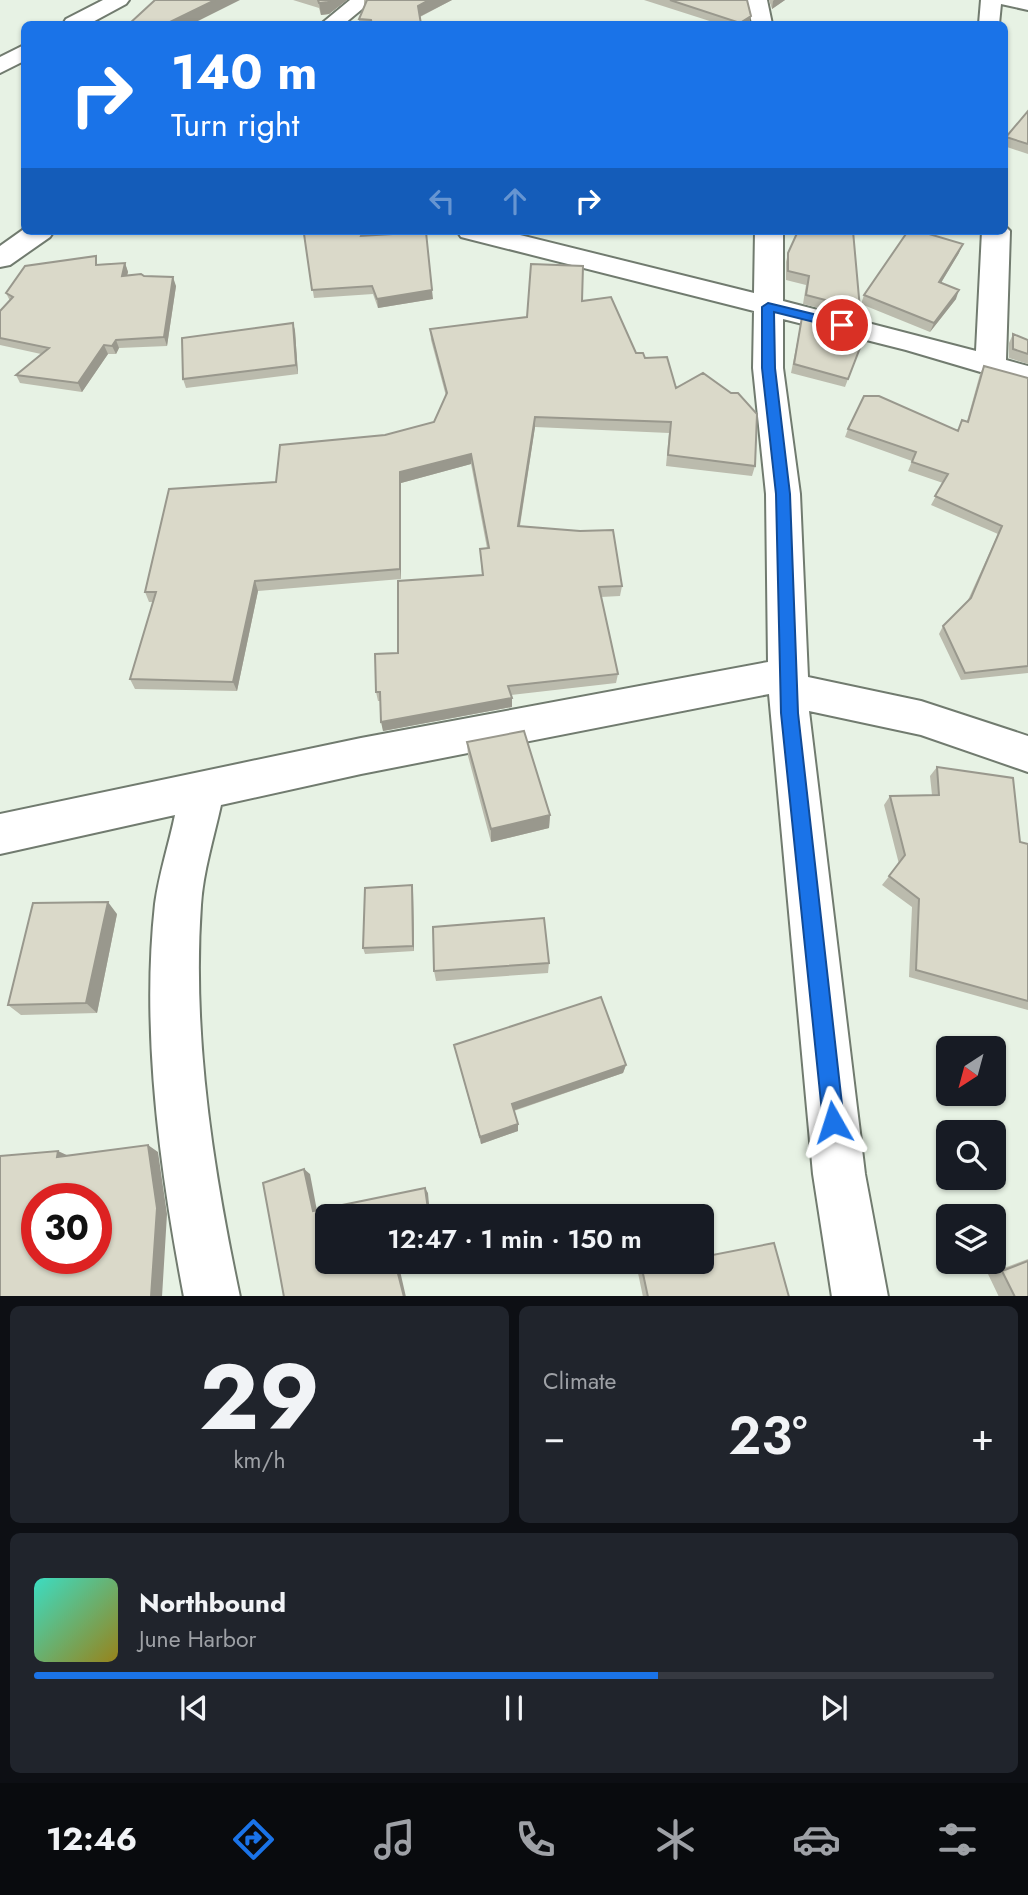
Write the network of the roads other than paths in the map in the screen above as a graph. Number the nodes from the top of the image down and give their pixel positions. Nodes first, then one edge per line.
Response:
1 (119, 0) edge
2 (363, 0) edge
3 (757, 0) edge
4 (990, 0) edge
5 (1009, 0) edge
6 (1028, 4) edge
7 (80, 21) edge
8 (335, 21) edge
9 (761, 21) edge
10 (989, 21) edge
11 (21, 54) edge
12 (0, 66) edge
13 (34, 235) edge
14 (487, 235) edge
15 (769, 235) edge
16 (996, 235) edge
17 (0, 259) edge
18 (768, 307) junction
19 (991, 365) junction
20 (1028, 376) edge
21 (788, 682) junction
22 (1028, 754) edge
23 (202, 792) junction
24 (0, 834) edge
25 (212, 1296) edge
26 (860, 1296) edge

1 - 7 street
2 - 8 street
3 - 9 street
4 - 10 street
5 - 6 street
11 - 12 street
13 - 17 street
14 - 18 street
15 - 18 street
16 - 19 street
18 - 19 street
18 - 21 street
19 - 20 street
21 - 22 street
21 - 23 street
21 - 26 street
23 - 24 street
23 - 25 street

